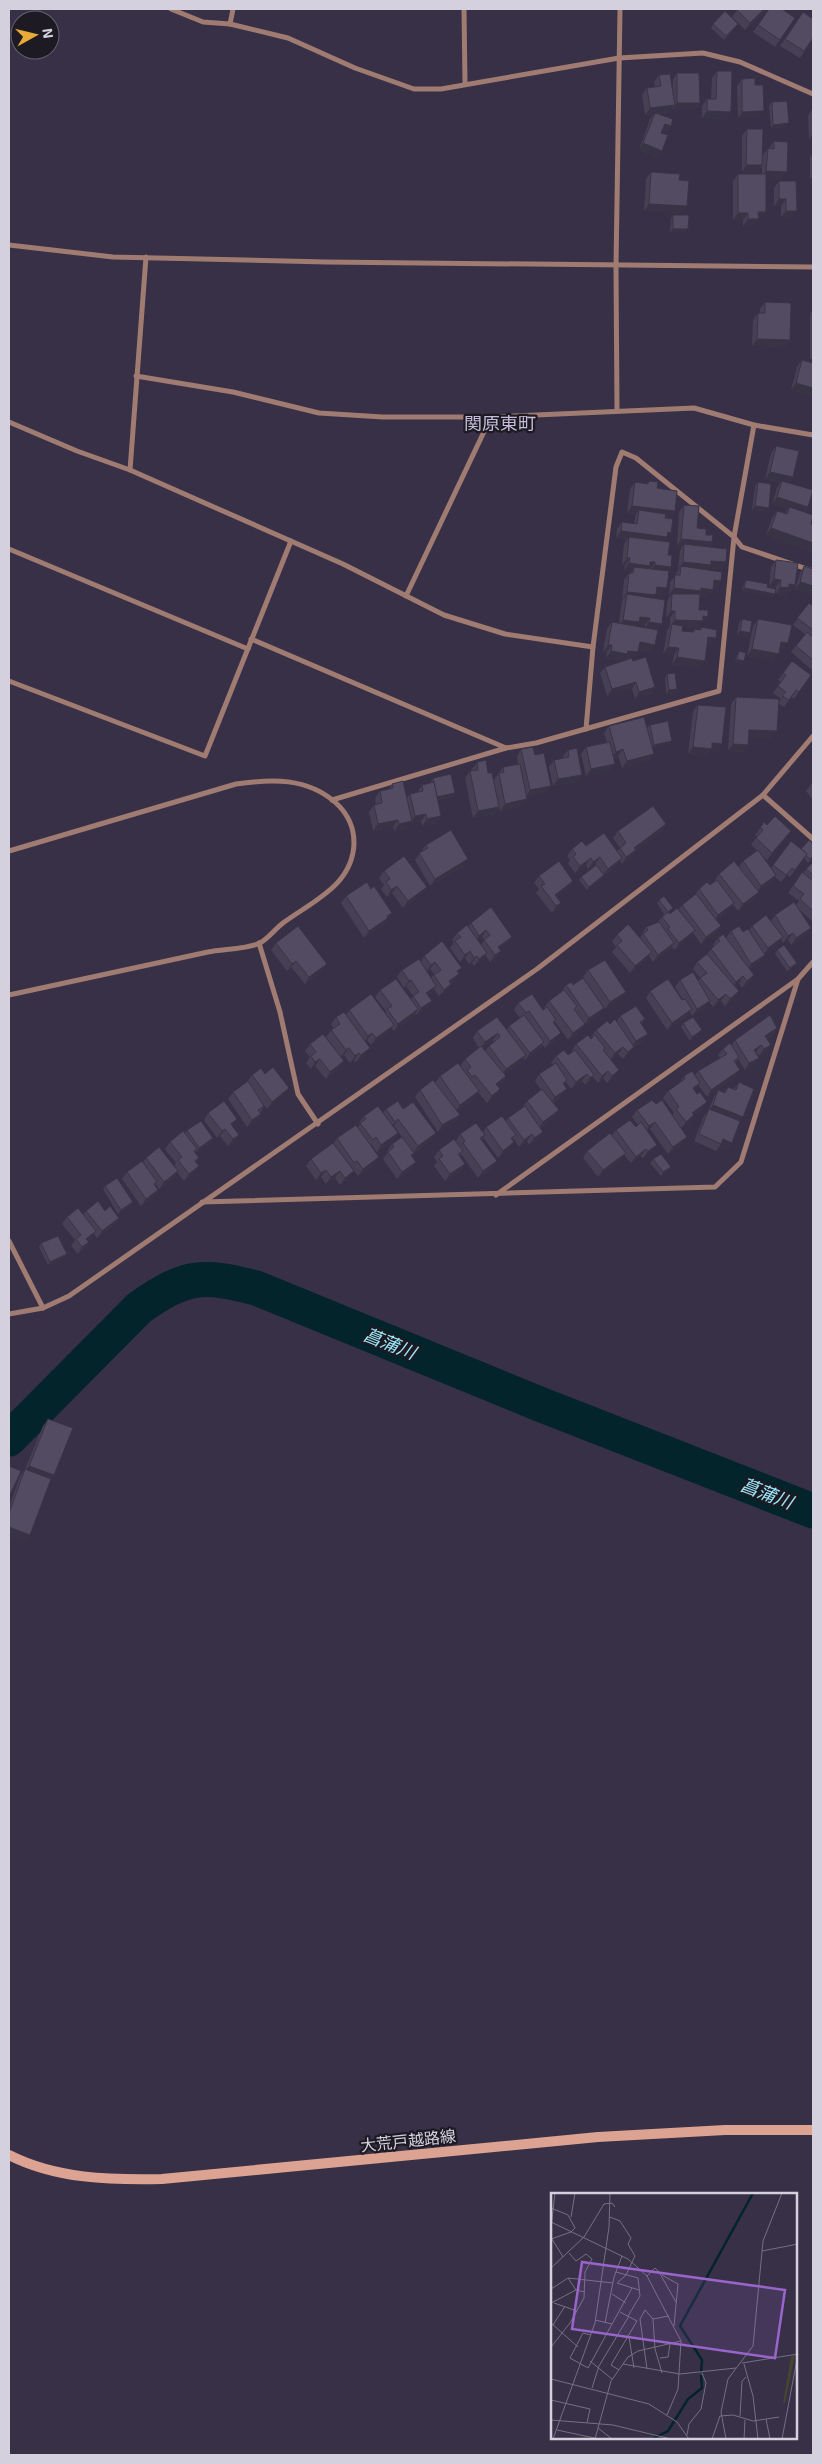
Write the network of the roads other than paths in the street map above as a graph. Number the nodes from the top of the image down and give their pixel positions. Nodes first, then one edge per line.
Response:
1 (171, 9) edge
2 (233, 9) edge
3 (464, 9) edge
4 (620, 9) edge
5 (230, 24) junction
6 (619, 58) junction
7 (465, 83) junction
8 (813, 94) edge
9 (9, 245) edge
10 (146, 257) junction
11 (616, 266) junction
12 (813, 267) edge
13 (136, 376) junction
14 (617, 410) junction
15 (491, 417) junction
16 (9, 422) edge
17 (754, 425) junction
18 (813, 434) edge
19 (130, 470) junction
20 (734, 537) junction
21 (291, 541) junction
22 (9, 548) edge
23 (813, 571) edge
24 (406, 596) junction
25 (252, 639) junction
26 (593, 647) junction
27 (248, 649) junction
28 (10, 682) edge
29 (586, 729) junction
30 (813, 736) edge
31 (506, 748) junction
32 (763, 795) junction
33 (332, 800) junction
34 (813, 839) edge
35 (9, 851) edge
36 (259, 944) junction
37 (813, 962) edge
38 (798, 978) junction
39 (9, 995) edge
40 (318, 1124) junction
41 (496, 1195) junction
42 (202, 1202) junction
43 (9, 1241) edge
44 (43, 1308) junction
45 (9, 1314) edge
46 (813, 2130) edge
47 (9, 2155) edge

1 - 5 street
2 - 5 street
3 - 7 street
4 - 6 street
5 - 7 street
6 - 7 street
6 - 8 street
6 - 11 street
9 - 10 street
10 - 11 street
10 - 13 street
11 - 12 street
11 - 14 street
13 - 15 street
13 - 19 street
14 - 15 street
14 - 17 street
15 - 24 street
16 - 19 street
17 - 18 street
17 - 20 street
19 - 21 street
20 - 23 street
20 - 26 street
20 - 29 street
21 - 24 street
21 - 25 street
22 - 27 street
24 - 26 street
25 - 27 street
25 - 31 street
26 - 29 street
27 - 28 street
29 - 31 street
30 - 32 street
31 - 33 street
32 - 34 street
32 - 40 street
33 - 35 street
33 - 36 street
36 - 39 street
36 - 40 street
37 - 38 street
38 - 41 street
38 - 41 street
40 - 42 street
41 - 42 street
42 - 44 street
43 - 44 street
44 - 45 street
46 - 47 main road, 大荒戸越路線

